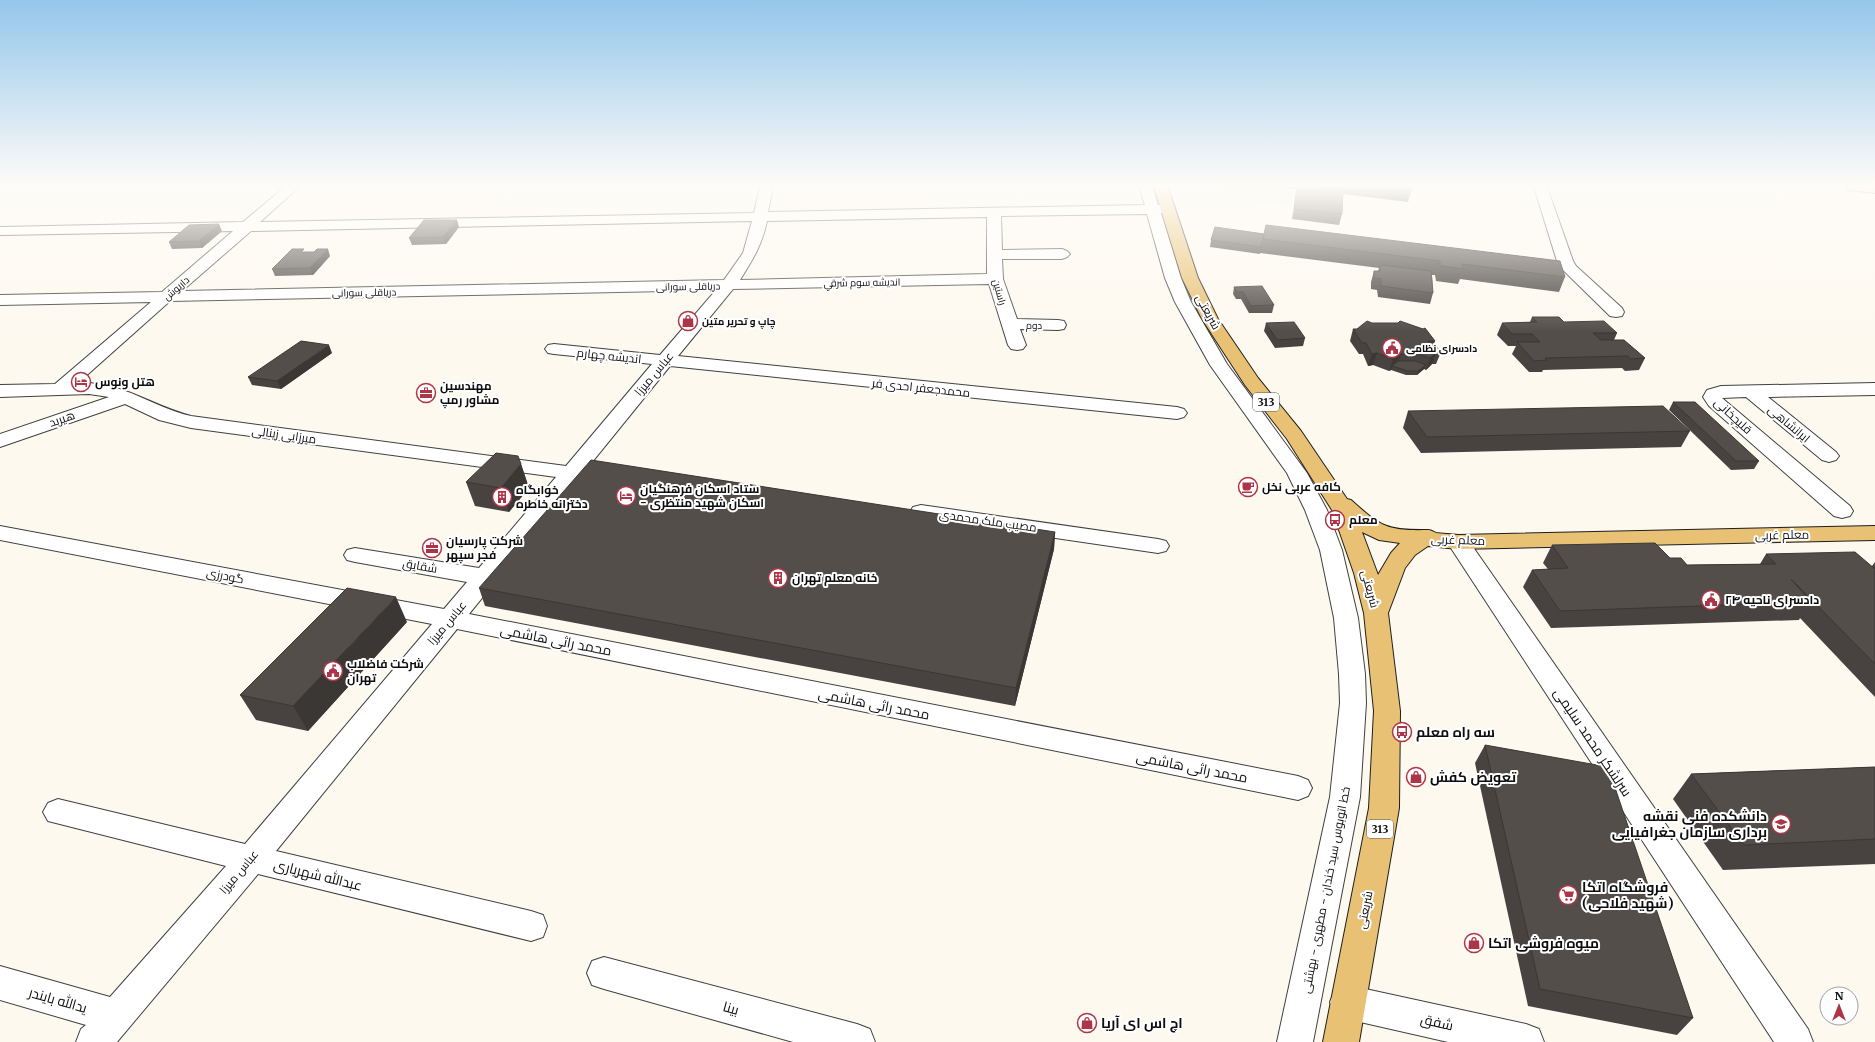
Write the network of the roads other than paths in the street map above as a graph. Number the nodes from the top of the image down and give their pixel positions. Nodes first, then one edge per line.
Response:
1 (236, 236) edge
2 (755, 236) edge
3 (995, 236) edge
4 (1165, 236) edge
5 (1171, 236) edge
6 (1557, 236) edge
7 (1062, 254) dead end
8 (995, 255) junction
9 (995, 279) junction
10 (728, 285) junction
11 (584, 288) junction
12 (166, 296) junction
13 (0, 300) edge
14 (570, 301) dead end
15 (1616, 312) dead end
16 (1010, 324) junction
17 (1058, 325) dead end
18 (1016, 345) dead end
19 (554, 349) dead end
20 (664, 362) junction
21 (60, 389) junction
22 (0, 391) edge
23 (1750, 391) junction
24 (1870, 392) edge
25 (125, 398) junction
26 (1177, 413) dead end
27 (0, 440) edge
28 (1829, 456) dead end
29 (604, 466) edge
30 (576, 468) junction
31 (1338, 501) junction
32 (905, 509) edge
33 (1842, 511) dead end
34 (1875, 518) edge
35 (1626, 531) junction
36 (0, 533) edge
37 (1875, 533) edge
38 (1423, 539) junction
39 (1458, 542) junction
40 (1158, 546) dead end
41 (355, 555) dead end
42 (485, 577) junction
43 (1376, 614) junction
44 (450, 619) junction
45 (1298, 788) dead end
46 (58, 812) dead end
47 (251, 859) junction
48 (531, 926) dead end
49 (604, 973) dead end
50 (0, 983) edge
51 (1347, 1002) junction
52 (116, 1016) junction
53 (94, 1042) edge
54 (857, 1042) edge
55 (1295, 1042) edge
56 (1341, 1042) edge
57 (1526, 1042) edge
58 (1795, 1042) edge

1 - 12 street, داریوش
2 - 10 street, عباس میرزا
3 - 8 street, راستین
4 - 55 street, خط اتوبوس سید خندان - مطهری - بهشتی
5 - 31 main road, شریعتی / 313
6 - 15 street
7 - 8 street
8 - 9 street, راستین
9 - 10 street, اندیشه سوم شرقي
9 - 16 street, راستین
10 - 11 street, دریاقلی سورانی
10 - 20 street, عباس میرزا
11 - 12 street, دریاقلی سورانی
11 - 14 street
12 - 13 street, دریاقلی سورانی
12 - 21 street, داریوش
16 - 17 street, دوم
16 - 18 street, راستین
19 - 20 street, اندیشه چهارم
20 - 26 street, محمدجعفر احدی فر
20 - 30 street, عباس میرزا
21 - 22 street, میرزایی زینالی
21 - 25 street, میرزایی زینالی
23 - 24 street, قلیچخانی
23 - 28 street, ایرانشاهی
23 - 33 street, قلیچخانی
25 - 27 street, هیربد
25 - 30 street, میرزایی زینالی
29 - 30 street
30 - 42 street, عباس میرزا
31 - 38 main road
31 - 43 main road, شریعتی / 313
32 - 40 street, مصیب ملک محمدی
34 - 35 main road, معلم غربی
35 - 37 main road, معلم غربی
35 - 38 main road, معلم غربی
35 - 39 main road, معلم غربی
36 - 44 street, گودرزی
38 - 39 main road, معلم غربی
38 - 43 main road
39 - 58 street, سرلشکر محمد سلیمی
41 - 42 street, شقایق
42 - 44 street, عباس میرزا
43 - 51 main road, شریعتی / 313
44 - 45 street, محمد راثی هاشمی
44 - 47 street, عباس میرزا
46 - 47 street, عبدالله شهریاری
47 - 48 street, عبدالله شهریاری
47 - 52 street, عباس میرزا
49 - 54 street, بینا
50 - 52 street, یدالله بایندر
51 - 56 main road, شریعتی / 313
51 - 57 street, شفق
52 - 53 street, عباس میرزا

